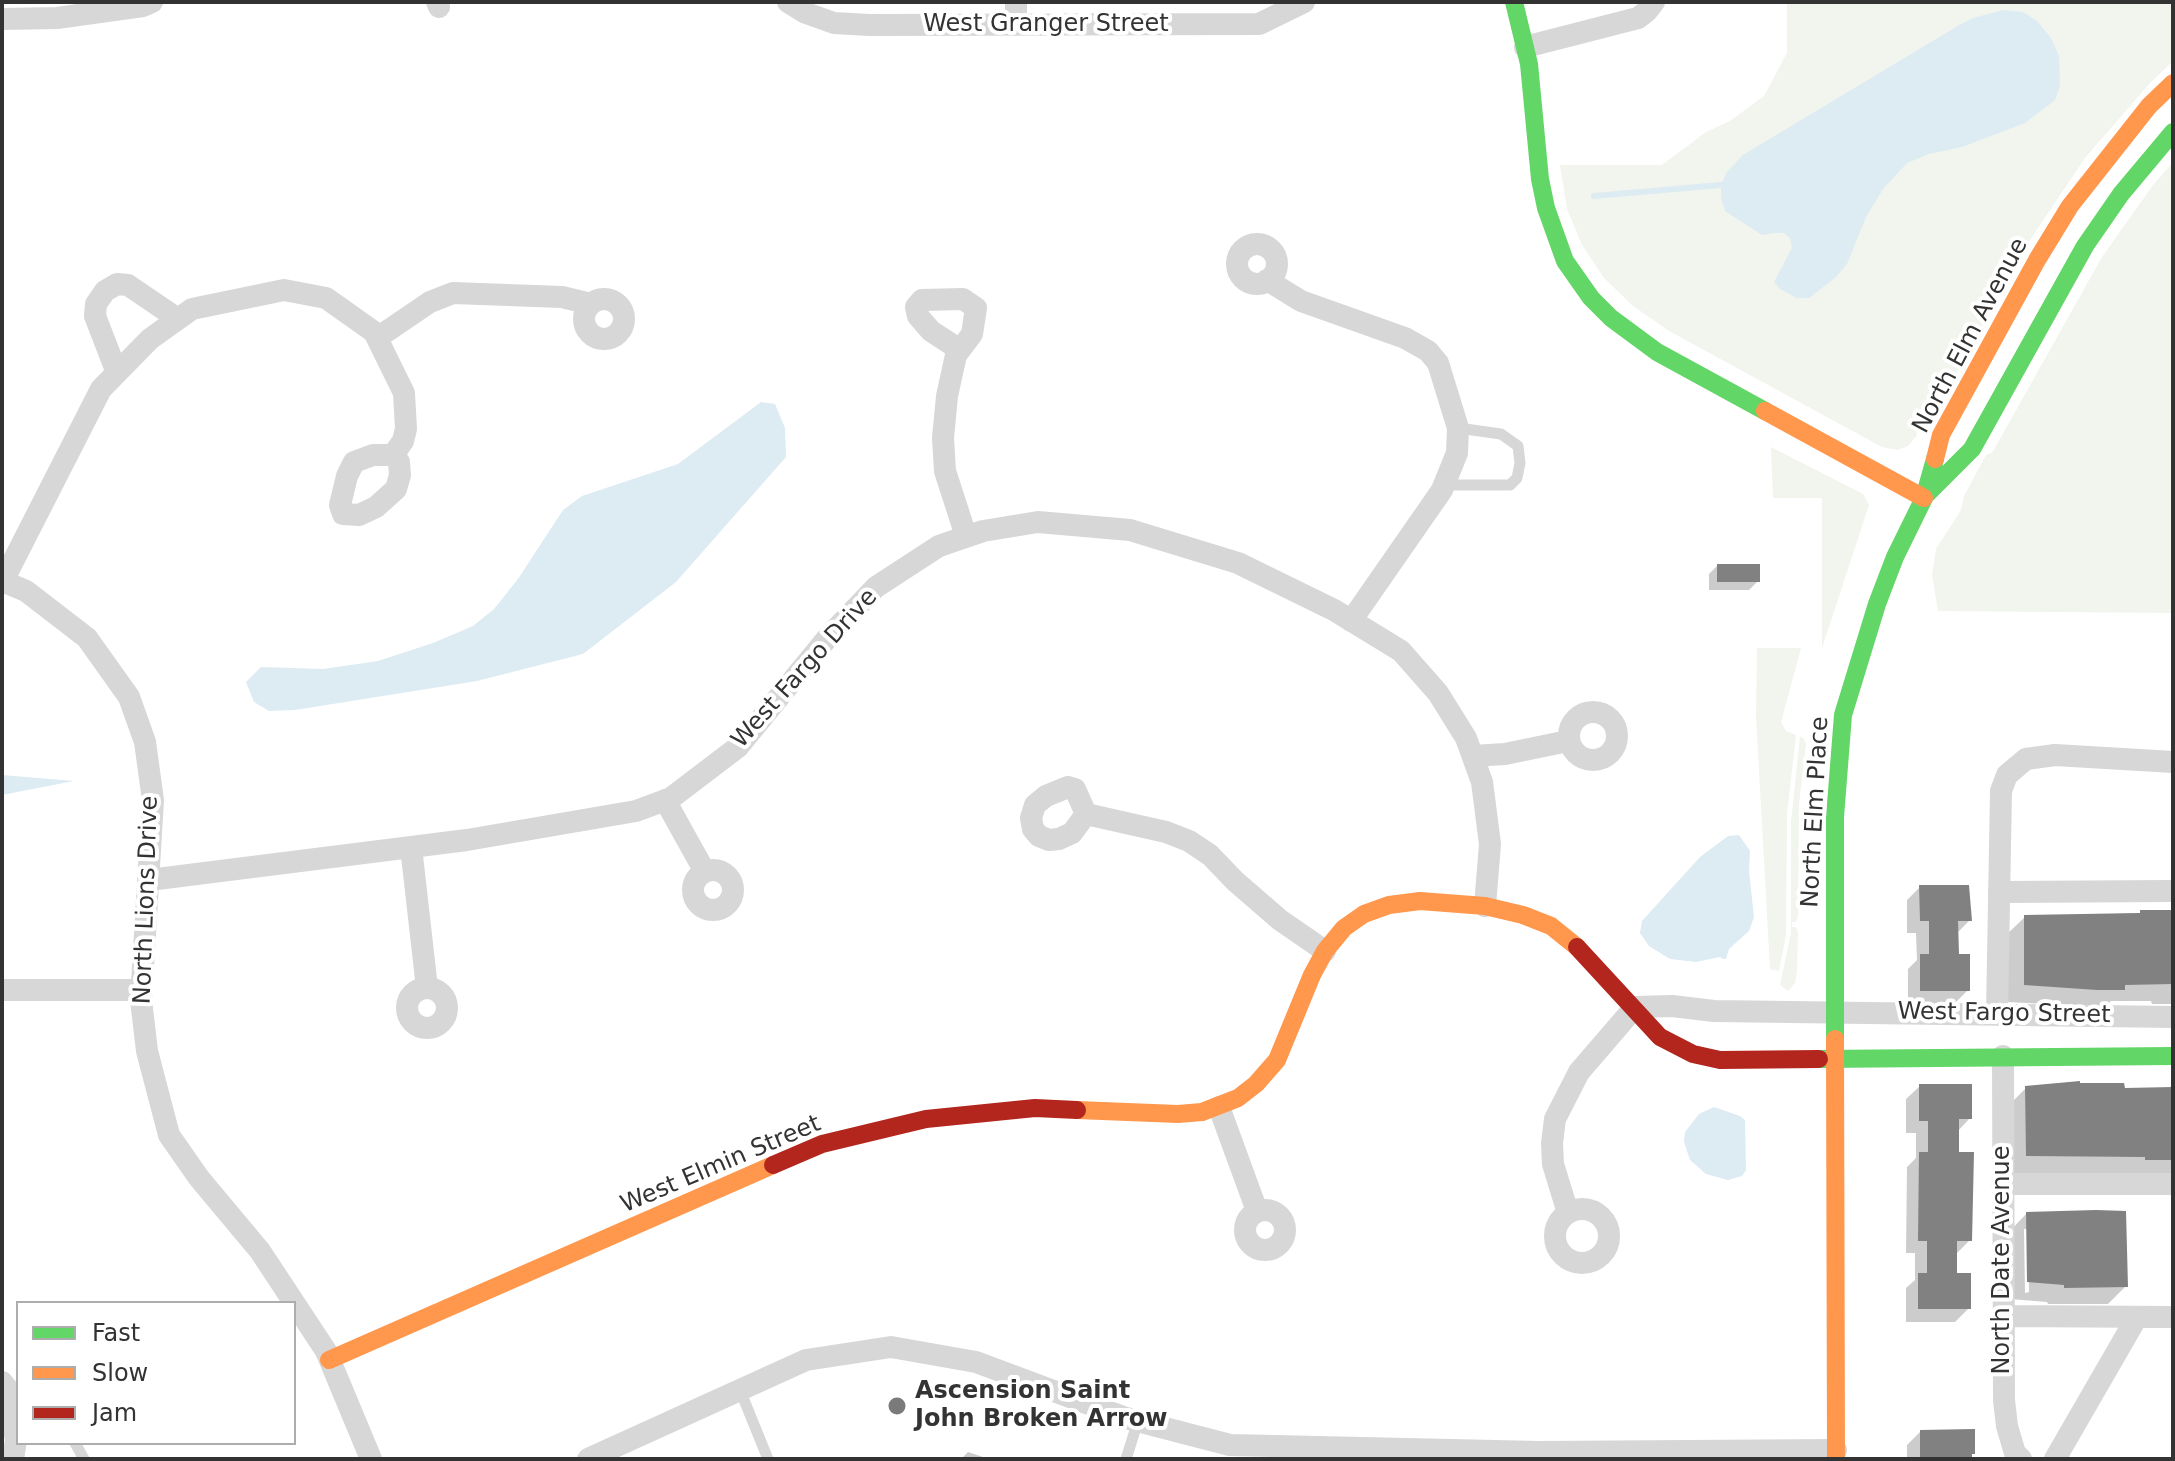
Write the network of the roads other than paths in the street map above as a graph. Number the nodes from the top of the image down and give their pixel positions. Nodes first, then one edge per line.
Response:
1 (788, 2) edge
2 (1016, 2) edge
3 (1304, 2) edge
4 (1514, 2) edge
5 (1654, 2) edge
6 (146, 3) edge
7 (2, 19) edge
8 (1016, 25) junction
9 (1525, 47) junction
10 (2173, 83) edge
11 (2173, 132) edge
12 (1267, 280) dead end
13 (591, 304) dead end
14 (178, 319) junction
15 (377, 338) junction
16 (960, 350) dead end
17 (117, 373) junction
18 (1458, 428) junction
19 (393, 455) dead end
20 (1444, 485) junction
21 (1924, 498) junction
22 (966, 536) junction
23 (2, 581) edge
24 (1351, 621) junction
25 (1568, 741) dead end
26 (1473, 756) junction
27 (2173, 762) edge
28 (665, 800) junction
29 (1086, 814) dead end
30 (411, 847) junction
31 (705, 872) dead end
32 (149, 880) junction
33 (2173, 891) edge
34 (1999, 892) junction
35 (1485, 906) junction
36 (1325, 951) junction
37 (427, 988) dead end
38 (2, 990) edge
39 (141, 990) junction
40 (1635, 1007) junction
41 (1835, 1012) junction
42 (1997, 1013) junction
43 (2173, 1017) edge
44 (2003, 1056) junction
45 (2173, 1056) edge
46 (1835, 1059) junction
47 (1219, 1107) junction
48 (2002, 1184) junction
49 (2173, 1184) edge
50 (1257, 1211) dead end
51 (1568, 1213) dead end
52 (292, 1301) edge
53 (296, 1308) edge
54 (2002, 1316) junction
55 (2137, 1317) junction
56 (2173, 1317) edge
57 (329, 1360) junction
58 (2, 1382) edge
59 (740, 1390) junction
60 (1138, 1421) junction
61 (15, 1440) edge
62 (1381, 1454) edge
63 (1836, 1455) edge
64 (602, 1456) edge
65 (371, 1459) edge
66 (768, 1459) edge
67 (1126, 1459) edge
68 (2021, 1459) edge
69 (2055, 1459) edge

1 - 8 street, West Granger Street
2 - 8 street
3 - 8 street, West Granger Street
4 - 9 street
5 - 9 street
6 - 7 street
9 - 21 street
10 - 21 street, North Elm Avenue
11 - 21 street, North Elm Avenue
12 - 18 street
13 - 15 street
14 - 15 street
14 - 17 street
14 - 17 street
15 - 19 street
16 - 22 street
17 - 23 street
18 - 20 street
18 - 20 lane
20 - 24 street
21 - 41 street, North Elm Place
22 - 24 street, West Fargo Drive
22 - 28 street, West Fargo Drive
23 - 32 street, North Lions Drive
24 - 26 street, West Fargo Drive
25 - 26 street
26 - 35 street, West Fargo Drive
27 - 34 street
28 - 30 street, West Fargo Drive
28 - 31 street
29 - 36 street
30 - 32 street, West Fargo Drive
30 - 37 street
32 - 39 street, North Lions Drive
33 - 34 street
34 - 42 street
35 - 36 street, West Elmin Street
35 - 40 street, West Elmin Street
36 - 47 street, West Elmin Street
38 - 39 street
39 - 52 street, North Lions Drive
40 - 41 street, West Fargo Street
40 - 46 street, West Fargo Street
40 - 51 street
41 - 42 street, West Fargo Street
41 - 46 street, North Elm Place
42 - 43 street, West Fargo Street
44 - 45 street, West Fargo Street
44 - 46 street, West Fargo Street
44 - 48 street, North Date Avenue
46 - 63 street, North Elm Place
47 - 50 street
47 - 57 street, West Elmin Street
48 - 49 street
48 - 54 street, North Date Avenue
53 - 57 street, North Lions Drive
54 - 55 street
54 - 68 street, North Date Avenue
55 - 56 street
55 - 69 street
57 - 65 street, North Lions Drive
58 - 61 street
59 - 60 street
59 - 64 street
59 - 66 lane
60 - 62 street
60 - 67 lane
62 - 63 street

